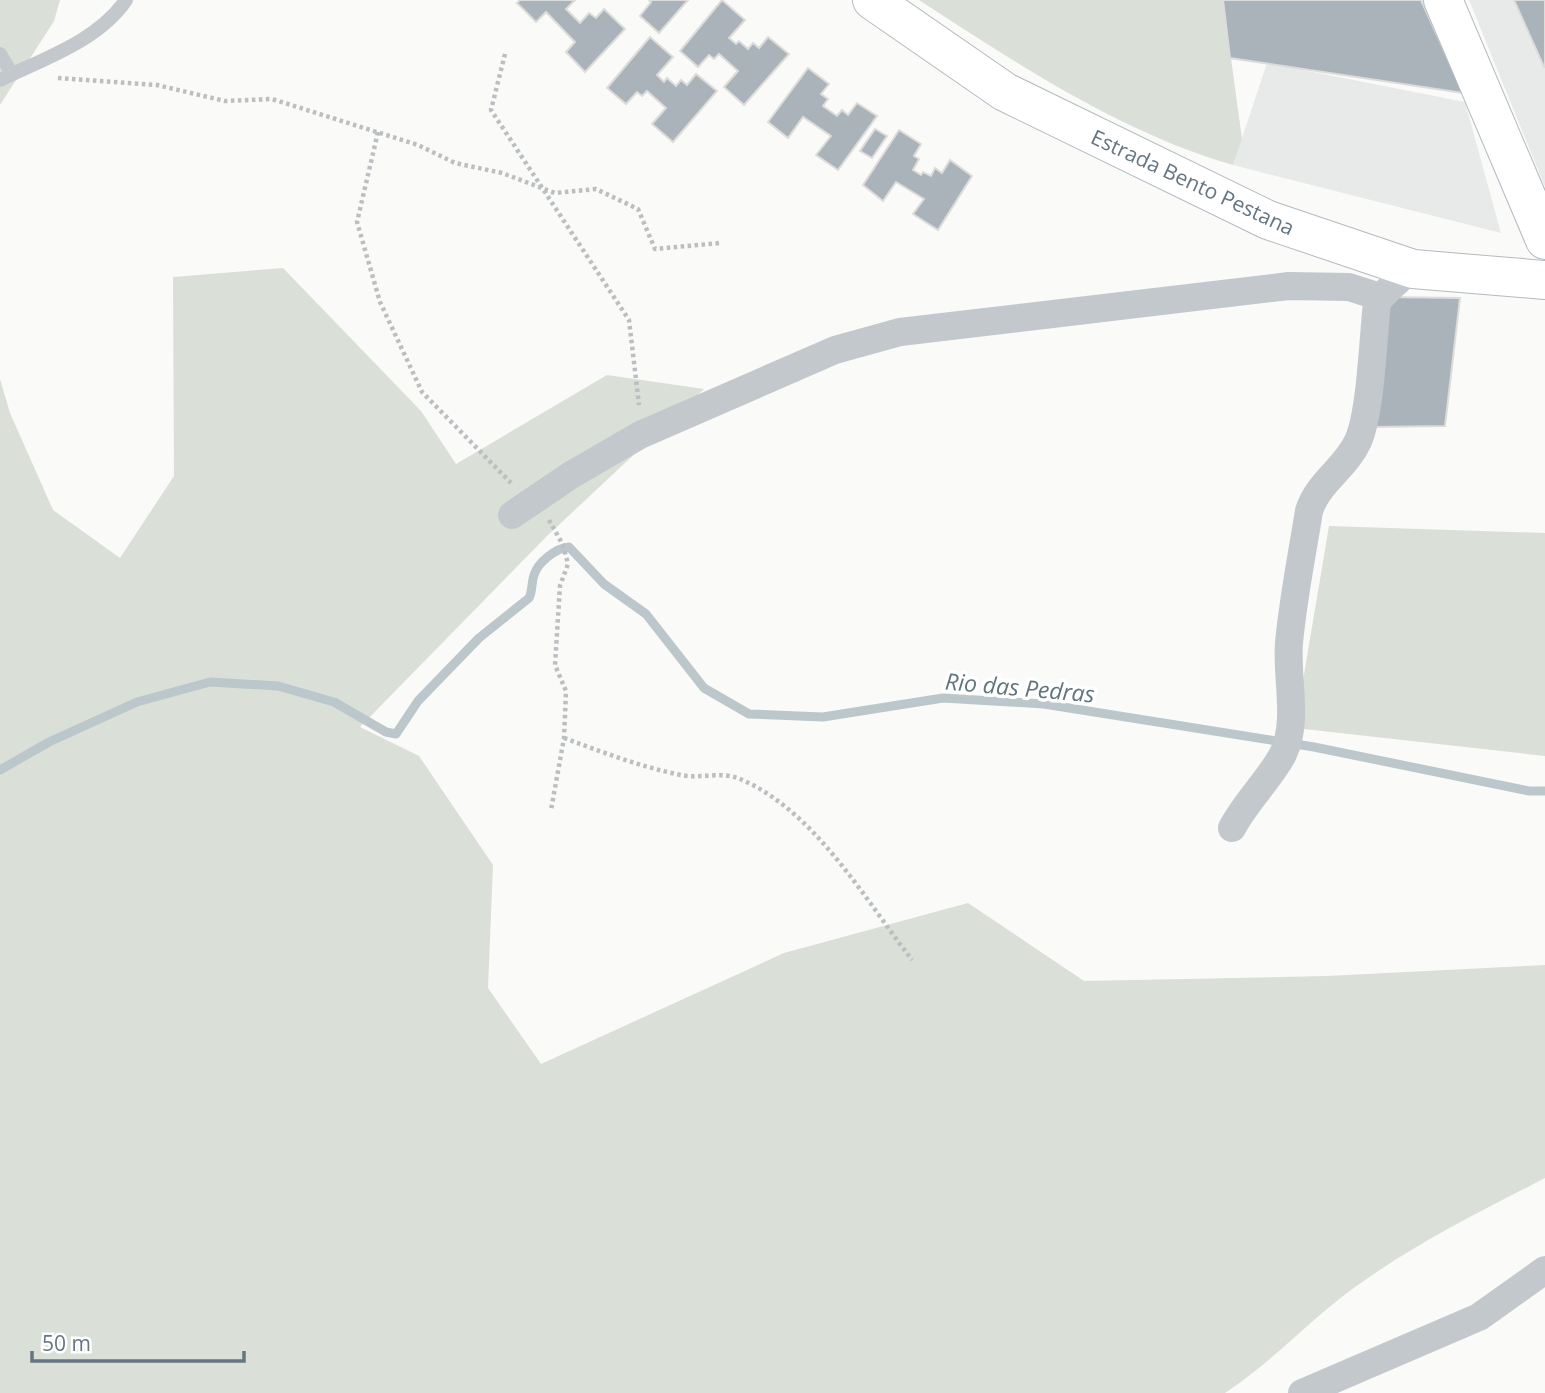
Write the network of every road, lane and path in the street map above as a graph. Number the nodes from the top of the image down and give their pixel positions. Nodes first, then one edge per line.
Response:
1 (126, 0) edge
2 (872, 0) edge
3 (1443, 0) edge
4 (0, 54) edge
5 (505, 54) dead end
6 (6, 77) edge
7 (378, 132) junction
8 (542, 188) junction
9 (1545, 240) edge
10 (720, 243) dead end
11 (1413, 270) junction
12 (1545, 280) edge
13 (1380, 297) junction
14 (640, 436) junction
15 (522, 509) junction
16 (564, 738) junction
17 (551, 810) dead end
18 (1232, 828) dead end
19 (912, 960) dead end
20 (1545, 1270) edge
21 (1302, 1393) edge

1 - 6 lane
2 - 11 main road, Estrada Bento Pestana
3 - 9 main road
4 - 6 lane
5 - 8 path
6 - 7 path
7 - 8 path
7 - 15 path
8 - 10 path
8 - 14 path
11 - 12 main road, Estrada Bento Pestana
11 - 13 street
13 - 14 street
13 - 18 street
14 - 15 street
15 - 16 path
16 - 17 path
16 - 19 path
20 - 21 street

